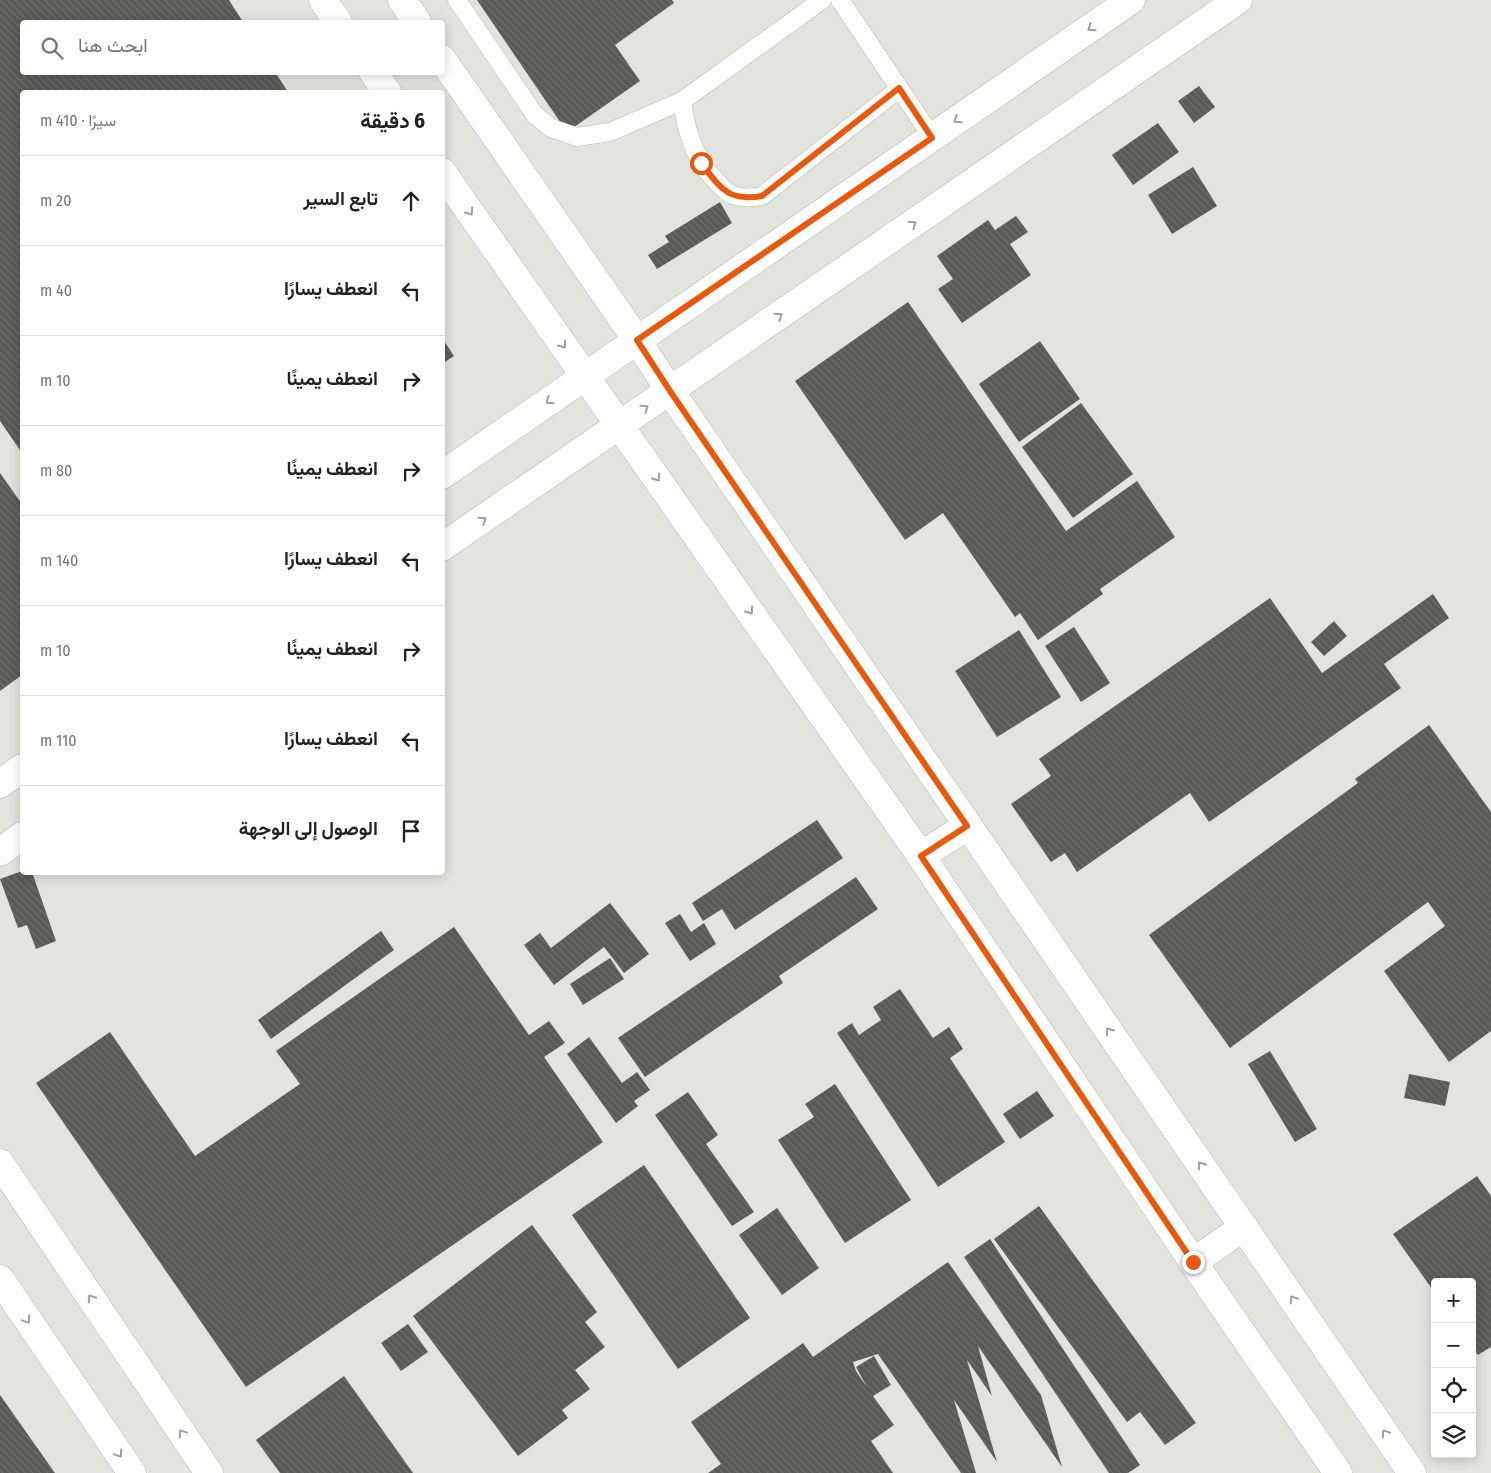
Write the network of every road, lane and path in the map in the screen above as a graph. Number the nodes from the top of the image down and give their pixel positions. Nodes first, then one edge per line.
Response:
1 (323, 0) edge
2 (402, 0) edge
3 (458, 0) edge
4 (822, 0) edge
5 (840, 0) edge
6 (1131, 0) edge
7 (1238, 0) edge
8 (337, 20) edge
9 (416, 20) edge
10 (445, 63) edge
11 (375, 75) edge
12 (899, 88) junction
13 (386, 90) edge
14 (682, 102) junction
15 (932, 138) junction
16 (445, 176) edge
17 (637, 340) junction
18 (585, 376) junction
19 (670, 391) junction
20 (620, 425) junction
21 (445, 473) edge
22 (445, 545) edge
23 (20, 769) edge
24 (0, 784) edge
25 (967, 826) junction
26 (20, 837) edge
27 (0, 852) edge
28 (921, 856) junction
29 (0, 1163) edge
30 (1244, 1227) junction
31 (1193, 1262) junction
32 (0, 1279) edge
33 (132, 1473) edge
34 (209, 1473) edge
35 (1338, 1473) edge
36 (1412, 1473) edge

1 - 8 street
2 - 9 street
3 - 14 lane
4 - 14 lane
5 - 12 lane
6 -> 15 street
19 -> 7 street
10 - 17 street
11 - 13 street
12 - 14 lane
12 - 15 lane
15 - 17 street
16 -> 18 street
17 - 18 street
17 - 19 street
18 - 20 street
18 -> 21 street
20 -> 19 street
19 - 25 street
22 -> 20 street
20 -> 28 street
23 - 24 street
25 - 28 street
30 -> 25 street
26 - 27 street
28 - 31 street
34 -> 29 street
30 - 31 street
36 -> 30 street
31 - 35 street
32 -> 33 street

